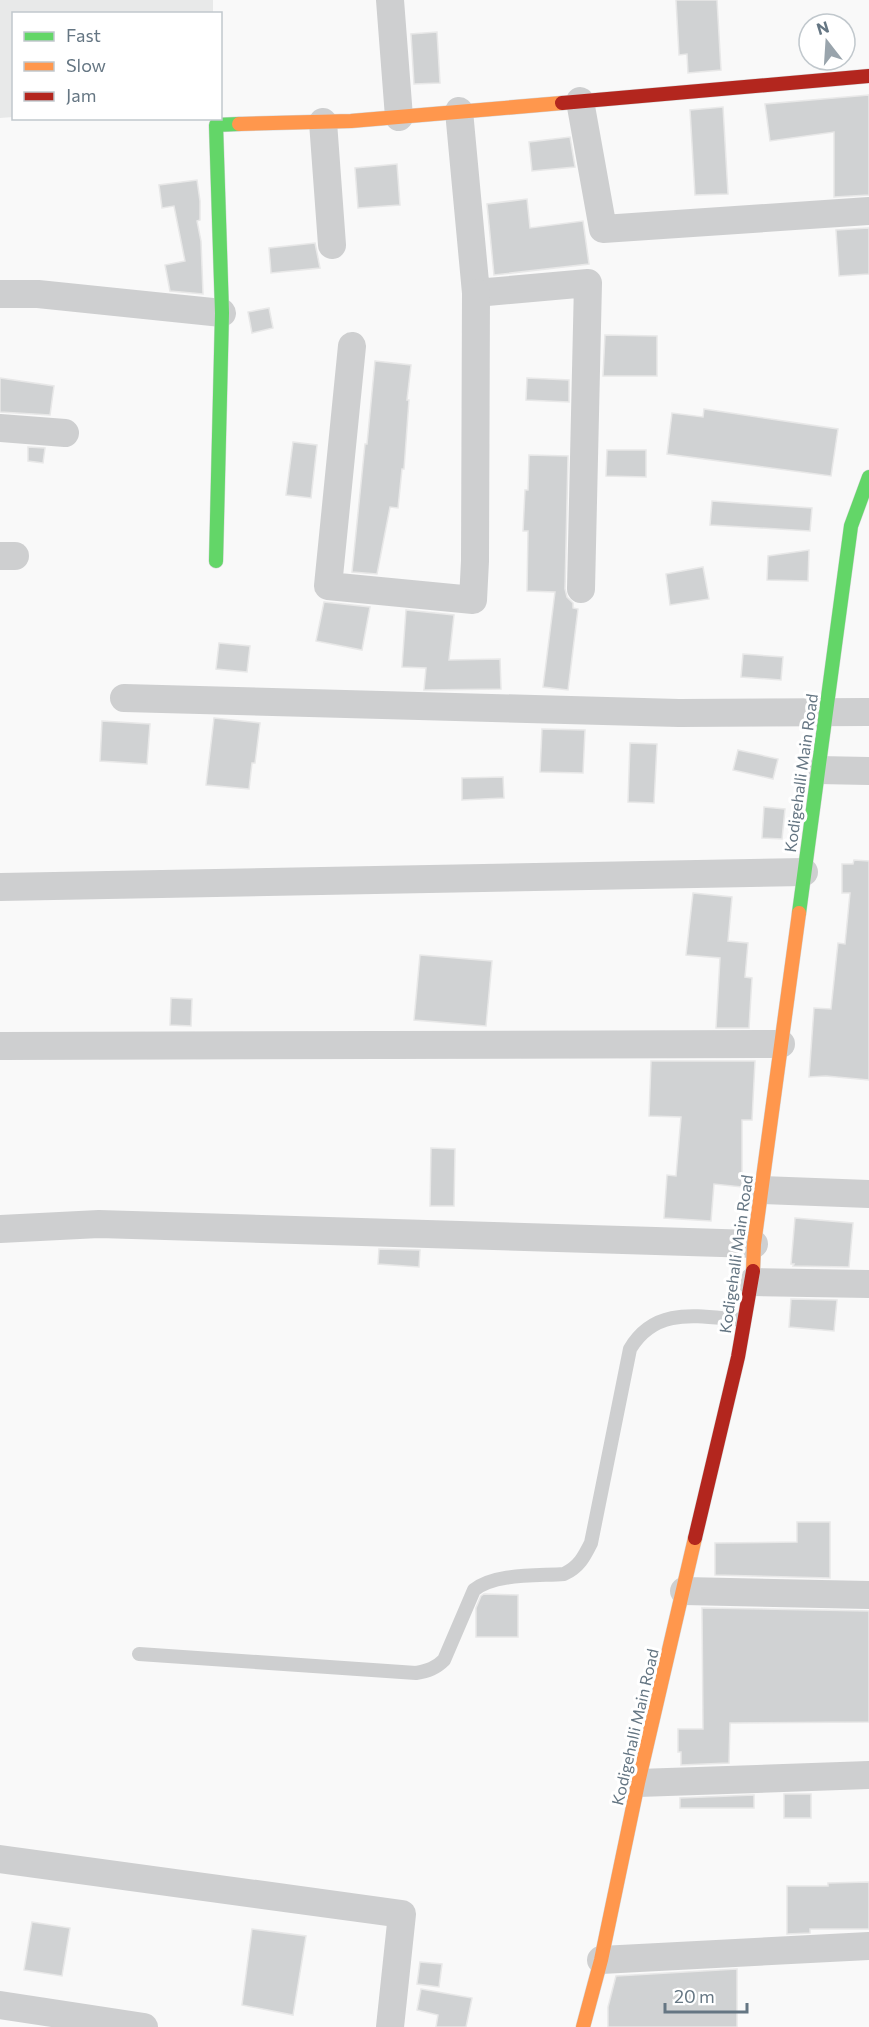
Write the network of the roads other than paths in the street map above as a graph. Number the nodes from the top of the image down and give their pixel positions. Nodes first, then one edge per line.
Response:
1 (390, 0) edge
2 (869, 76) edge
3 (580, 101) junction
4 (459, 111) junction
5 (399, 117) junction
6 (323, 122) junction
7 (869, 211) edge
8 (332, 245) dead end
9 (476, 293) junction
10 (0, 294) edge
11 (222, 313) junction
12 (352, 346) dead end
13 (0, 428) edge
14 (65, 433) dead end
15 (869, 477) edge
16 (216, 561) dead end
17 (581, 589) dead end
18 (124, 698) dead end
19 (826, 712) junction
20 (869, 712) edge
21 (818, 770) junction
22 (869, 771) edge
23 (804, 872) junction
24 (0, 886) edge
25 (781, 1044) junction
26 (0, 1046) edge
27 (761, 1190) junction
28 (869, 1194) edge
29 (0, 1228) edge
30 (754, 1244) junction
31 (752, 1282) junction
32 (869, 1284) edge
33 (743, 1320) junction
34 (684, 1591) junction
35 (869, 1595) edge
36 (139, 1654) dead end
37 (869, 1775) edge
38 (638, 1783) junction
39 (0, 1859) edge
40 (869, 1946) edge
41 (601, 1960) junction
42 (0, 2005) edge
43 (144, 2027) edge
44 (390, 2027) edge
45 (583, 2027) edge

1 - 5 street
2 - 3 street
3 - 4 street
3 - 7 street
4 - 5 street
4 - 9 street
5 - 6 street
6 - 8 street
6 - 11 street
9 - 12 street
9 - 17 street
10 - 11 street
11 - 16 street
13 - 14 street
15 - 19 street, Kodigehalli Main Road
18 - 19 street
19 - 20 street
19 - 21 street, Kodigehalli Main Road
21 - 22 street
21 - 23 street, Kodigehalli Main Road
23 - 24 street
23 - 25 street, Kodigehalli Main Road
25 - 26 street
25 - 27 street, Kodigehalli Main Road
27 - 28 street
27 - 30 street, Kodigehalli Main Road
29 - 30 street
30 - 31 street, Kodigehalli Main Road
31 - 32 street
31 - 33 street, Kodigehalli Main Road
33 - 34 street, Kodigehalli Main Road
33 - 36 lane
34 - 35 street
34 - 38 street, Kodigehalli Main Road
37 - 38 street
38 - 41 street, Kodigehalli Main Road
39 - 44 street
40 - 41 street
41 - 45 street, Kodigehalli Main Road
42 - 43 street

